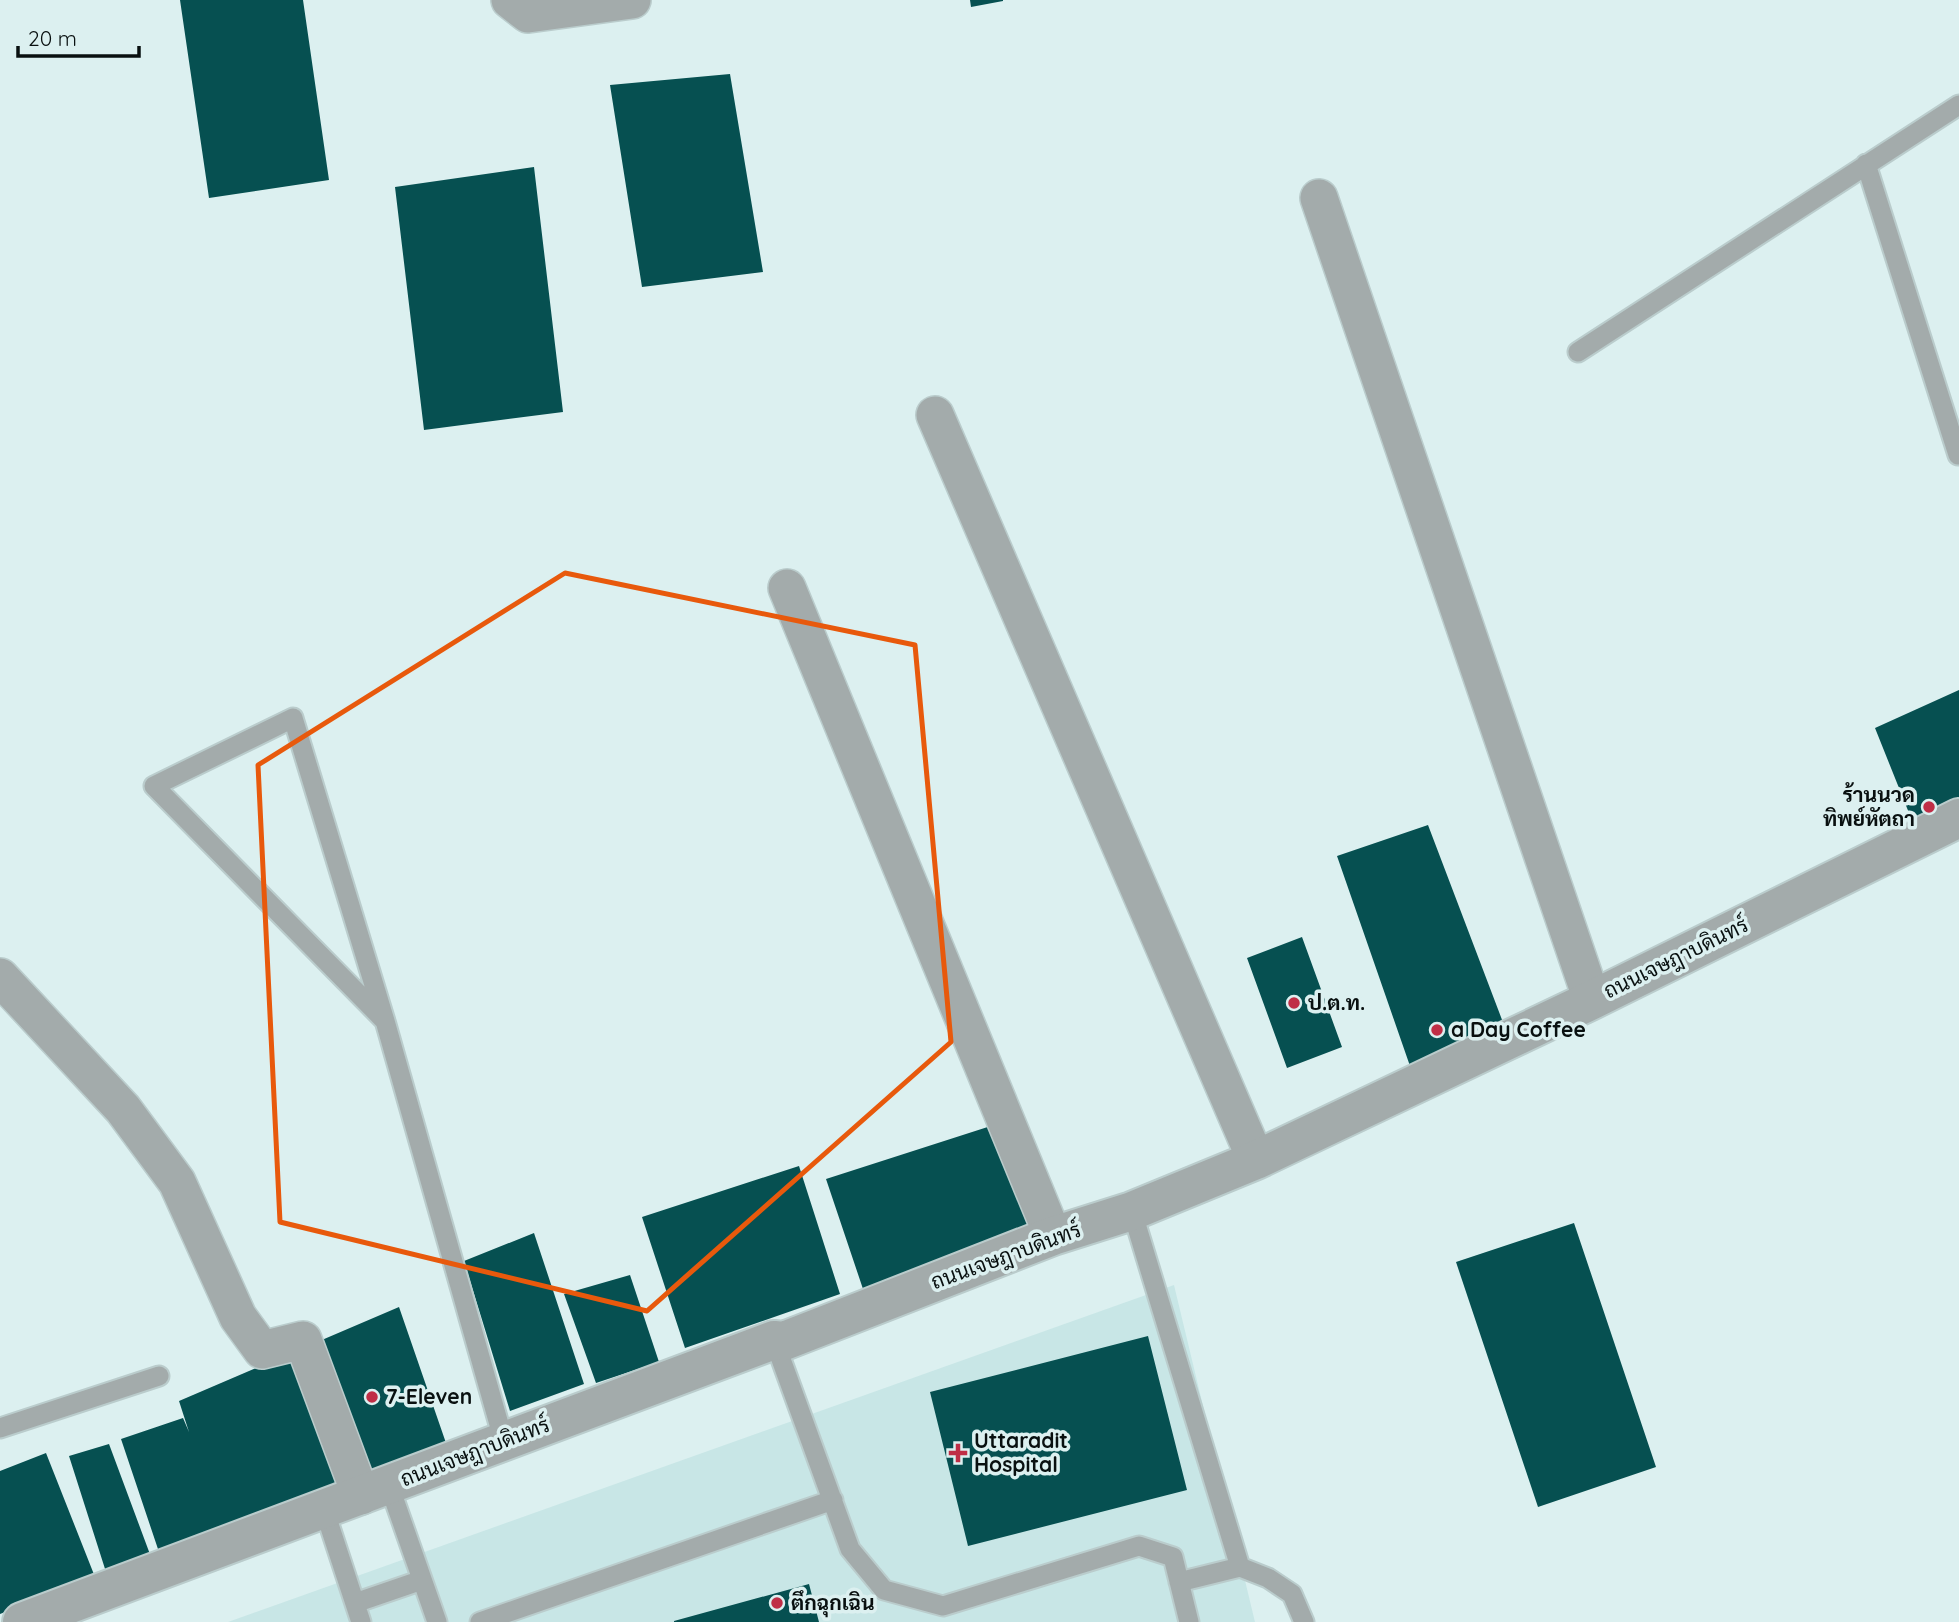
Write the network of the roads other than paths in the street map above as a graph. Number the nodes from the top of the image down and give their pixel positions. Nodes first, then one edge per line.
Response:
1 (510, 0) edge
2 (632, 0) edge
3 (1959, 105) edge
4 (1866, 164) junction
5 (1319, 198) dead end
6 (1578, 352) dead end
7 (935, 415) dead end
8 (1958, 455) edge
9 (787, 588) dead end
10 (1959, 818) edge
11 (0, 977) edge
12 (1592, 1000) junction
13 (385, 1021) junction
14 (1256, 1160) junction
15 (1132, 1211) junction
16 (1053, 1236) junction
17 (774, 1340) junction
18 (159, 1376) dead end
19 (0, 1428) edge
20 (504, 1442) junction
21 (375, 1490) junction
22 (833, 1500) junction
23 (324, 1509) junction
24 (1240, 1566) junction
25 (422, 1580) junction
26 (1179, 1582) junction
27 (355, 1602) junction
28 (22, 1622) edge
29 (361, 1622) edge
30 (437, 1622) edge
31 (480, 1622) edge
32 (1189, 1622) edge
33 (1304, 1622) edge

1 - 2 street
3 - 4 lane
4 - 6 lane
4 - 8 lane
5 - 12 street
7 - 14 street
9 - 16 street
10 - 12 street, ถนนเจษฎาบดินทร์
11 - 21 street
12 - 14 street, ถนนเจษฎาบดินทร์
13 - 13 lane
13 - 20 lane
14 - 15 street, ถนนเจษฎาบดินทร์
15 - 16 street, ถนนเจษฎาบดินทร์
15 - 24 lane
16 - 17 street, ถนนเจษฎาบดินทร์
17 - 20 street, ถนนเจษฎาบดินทร์
17 - 22 lane
18 - 19 lane
20 - 21 street, ถนนเจษฎาบดินทร์
21 - 23 street, ถนนเจษฎาบดินทร์
21 - 25 lane
22 - 26 lane
22 - 31 lane
23 - 27 lane
23 - 28 street, ถนนเจษฎาบดินทร์
24 - 26 lane
24 - 33 lane
25 - 27 lane
25 - 30 lane
26 - 32 lane
27 - 29 lane

